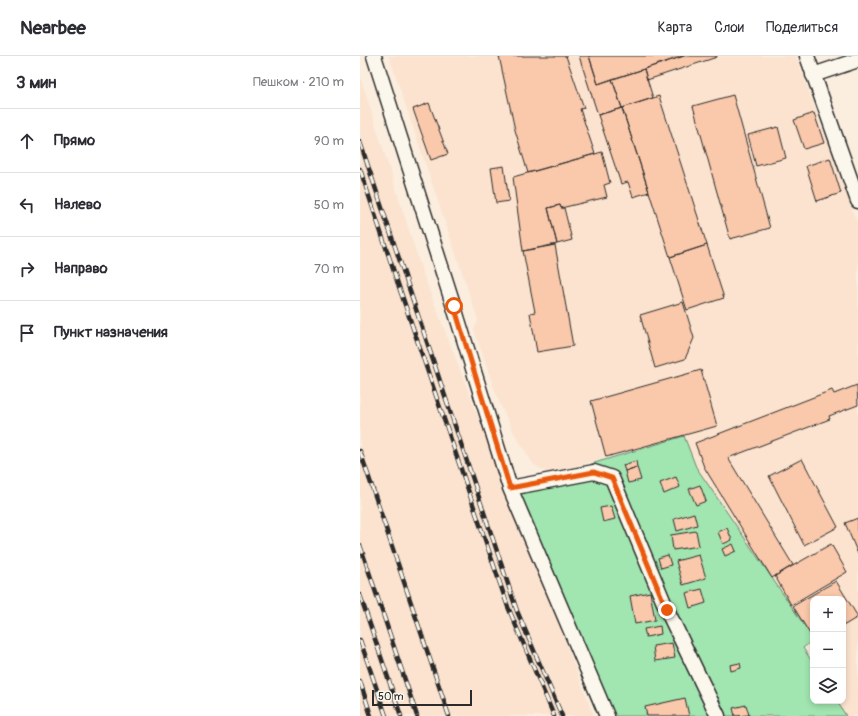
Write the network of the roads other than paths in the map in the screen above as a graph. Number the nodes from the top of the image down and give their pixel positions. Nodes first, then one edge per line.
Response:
1 (374, 56) edge
2 (806, 56) edge
3 (858, 60) edge
4 (813, 75) junction
5 (858, 201) edge
6 (510, 488) junction
7 (607, 716) edge
8 (718, 716) edge

1 - 6 street
2 - 4 street
3 - 4 street
4 - 5 street
6 - 7 street
6 - 8 street

